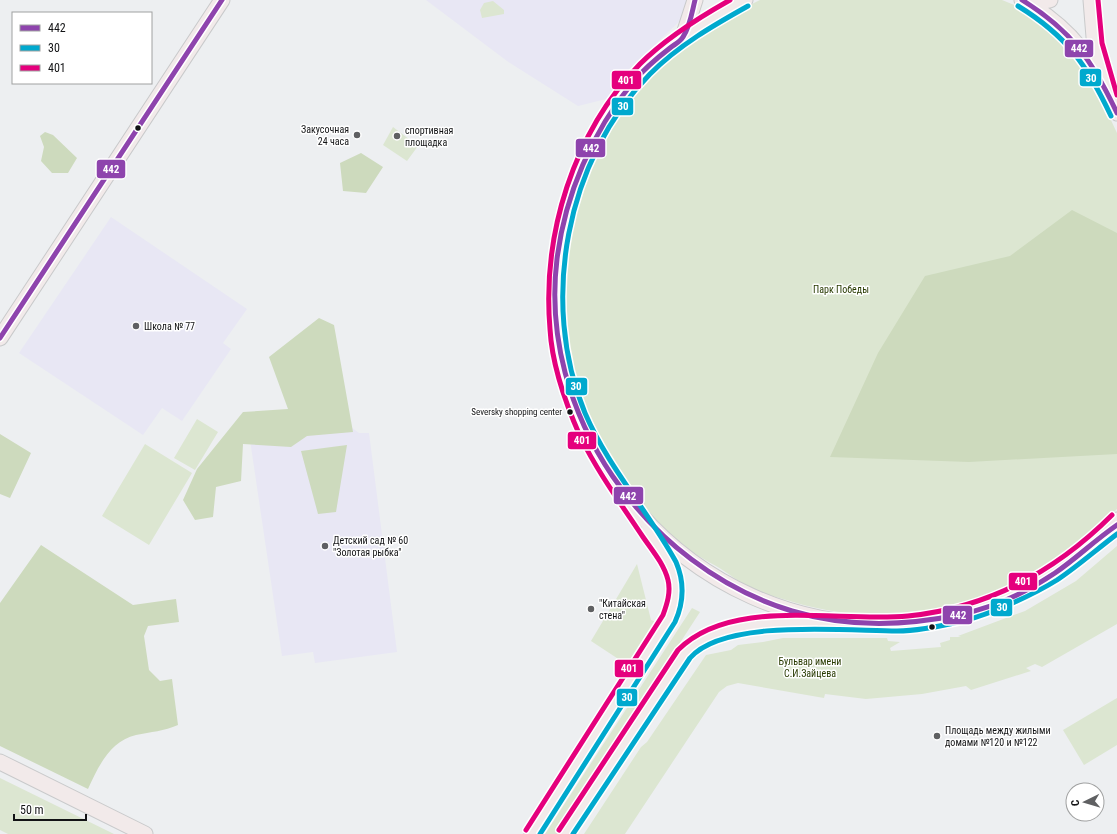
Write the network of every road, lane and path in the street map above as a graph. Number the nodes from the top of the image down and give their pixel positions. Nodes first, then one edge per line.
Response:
1 (222, 0) edge
2 (695, 0) edge
3 (745, 0) edge
4 (1050, 0) edge
5 (1091, 0) edge
6 (1025, 2) edge
7 (683, 37) junction
8 (1104, 84) junction
9 (1117, 113) edge
10 (0, 338) edge
11 (636, 511) junction
12 (1117, 520) edge
13 (839, 622) junction
14 (0, 762) edge
15 (145, 834) edge
16 (532, 834) edge
17 (565, 834) edge

1 - 10 main road
2 - 7 main road
3 - 7 main road
4 - 6 main road
5 - 8 main road
6 - 8 main road
7 - 11 main road
8 - 9 main road
11 - 13 main road
11 - 16 main road
12 - 13 main road
13 - 17 main road
14 - 15 main road

